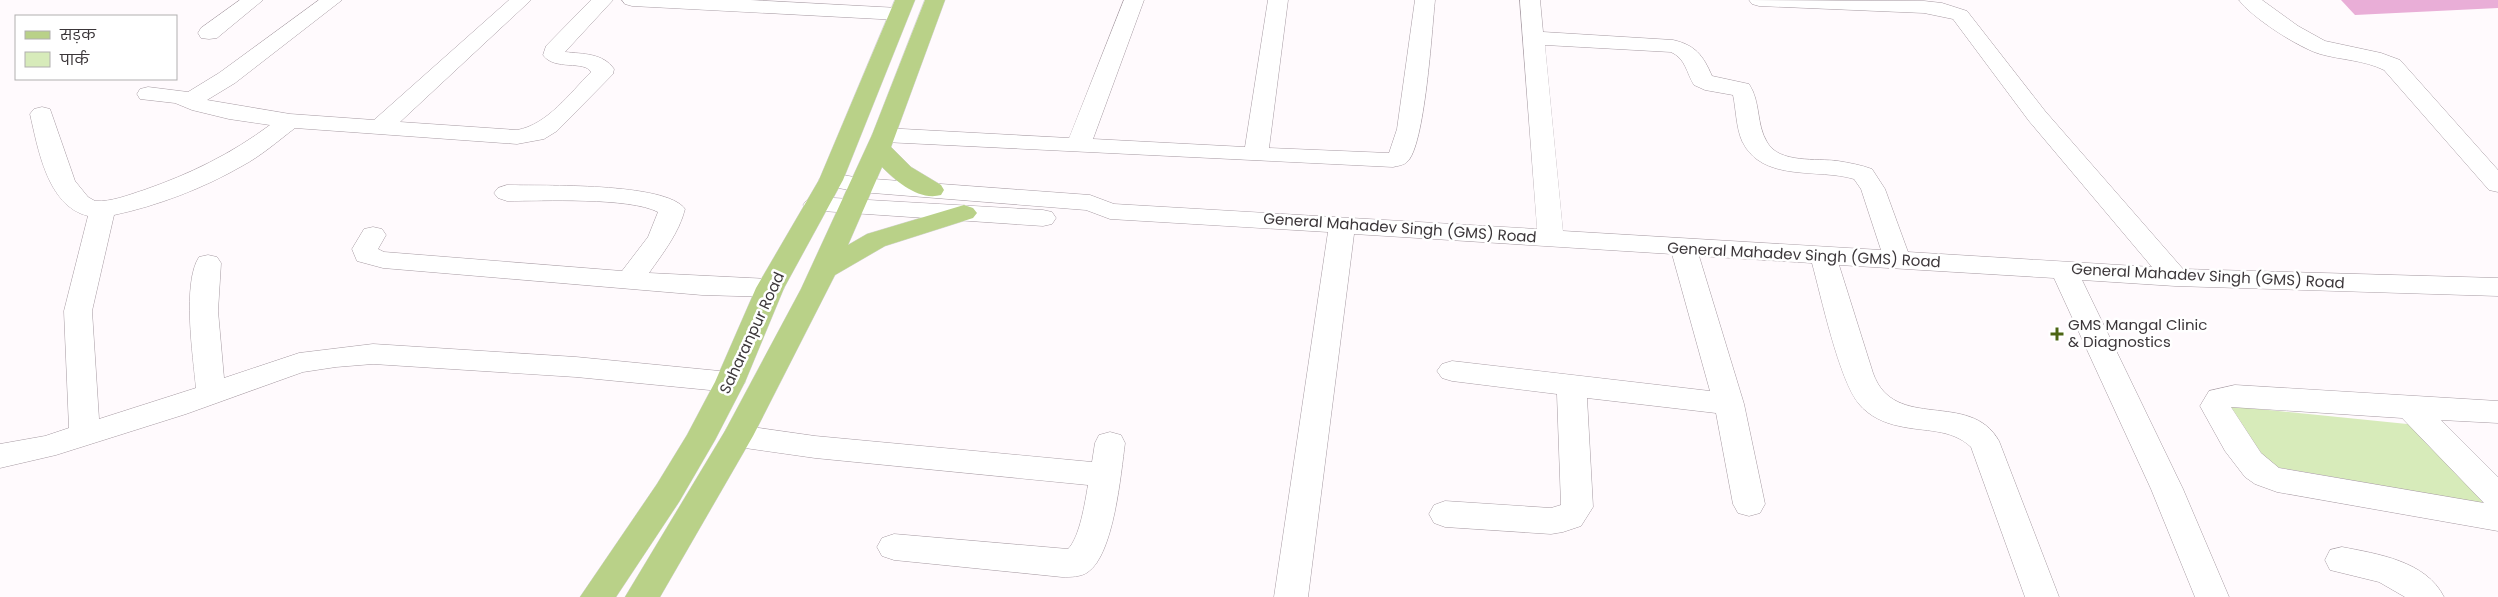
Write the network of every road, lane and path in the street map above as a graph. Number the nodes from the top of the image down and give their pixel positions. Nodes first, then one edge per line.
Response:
1 (253, 0) edge
2 (332, 0) edge
3 (522, 0) edge
4 (603, 0) edge
5 (632, 0) edge
6 (935, 0) edge
7 (1134, 0) edge
8 (1278, 0) edge
9 (1425, 0) edge
10 (1530, 0) edge
11 (1759, 0) edge
12 (2249, 0) edge
13 (666, 1) edge
14 (902, 7) edge
15 (209, 33) dead end
16 (1532, 38) junction
17 (148, 94) dead end
18 (189, 101) junction
19 (42, 114) dead end
20 (290, 121) junction
21 (379, 128) junction
22 (881, 141) junction
23 (1078, 146) junction
24 (1256, 155) junction
25 (831, 180) junction
26 (2498, 185) edge
27 (932, 190) junction
28 (506, 193) dead end
29 (855, 196) junction
30 (816, 205) junction
31 (102, 210) junction
32 (1110, 211) junction
33 (964, 214) junction
34 (1342, 224) junction
35 (373, 235) dead end
36 (1551, 238) junction
37 (1683, 248) junction
38 (1823, 255) junction
39 (1898, 261) junction
40 (208, 262) dead end
41 (823, 270) junction
42 (2064, 270) junction
43 (2175, 278) junction
44 (630, 279) junction
45 (2498, 287) edge
46 (770, 288) junction
47 (1452, 371) dead end
48 (730, 382) junction
49 (1572, 386) junction
50 (211, 393) junction
51 (1729, 404) junction
52 (2410, 408) junction
53 (2498, 412) edge
54 (85, 434) junction
55 (738, 436) junction
56 (1110, 443) dead end
57 (0, 456) edge
58 (1104, 475) junction
59 (2498, 497) edge
60 (1749, 504) dead end
61 (1445, 514) dead end
62 (2498, 518) edge
63 (894, 547) dead end
64 (2342, 560) dead end
65 (597, 597) edge
66 (642, 597) edge
67 (1291, 597) edge
68 (2042, 597) edge
69 (2212, 597) edge
70 (2427, 597) edge

1 - 15 street
2 - 18 street
3 - 21 street
4 - 21 street
5 - 13 street
6 - 22 main road
7 - 23 street
8 - 24 street
9 - 24 street
10 - 16 street
11 - 43 street
12 - 26 street
13 - 14 street
14 - 25 main road, Saharanpur Road
16 - 36 street
16 - 39 street
17 - 18 street
18 - 20 street
19 - 31 street
20 - 21 street
20 - 31 street
22 - 23 street
22 - 27 main road
22 - 29 main road
23 - 24 street
25 - 29 street, General Mahadev Singh (GMS) Road
25 - 30 main road, Saharanpur Road
27 - 29 street, General Mahadev Singh (GMS) Road
27 - 32 street, General Mahadev Singh (GMS) Road
28 - 44 street
29 - 30 street, General Mahadev Singh (GMS) Road
29 - 33 street, General Mahadev Singh (GMS) Road
29 - 41 main road
30 - 46 main road, Saharanpur Road
31 - 54 street
32 - 33 street, General Mahadev Singh (GMS) Road
32 - 34 street, General Mahadev Singh (GMS) Road
33 - 41 main road
34 - 36 street, General Mahadev Singh (GMS) Road
34 - 67 street
35 - 44 street
36 - 37 street, General Mahadev Singh (GMS) Road
37 - 38 street, General Mahadev Singh (GMS) Road
37 - 51 street
38 - 39 street, General Mahadev Singh (GMS) Road
38 - 68 street
39 - 42 street, General Mahadev Singh (GMS) Road
40 - 50 street
41 - 55 main road
42 - 43 street, General Mahadev Singh (GMS) Road
42 - 69 street
43 - 45 street, General Mahadev Singh (GMS) Road
44 - 46 street
46 - 48 main road, Saharanpur Road
47 - 49 street
48 - 50 street
48 - 65 main road, Saharanpur Road
49 - 51 street
49 - 61 street
50 - 54 street
51 - 60 street
52 - 53 street
52 - 59 street
52 - 62 street
54 - 57 street
55 - 58 street
55 - 66 main road
56 - 58 street
58 - 63 street
64 - 70 street

